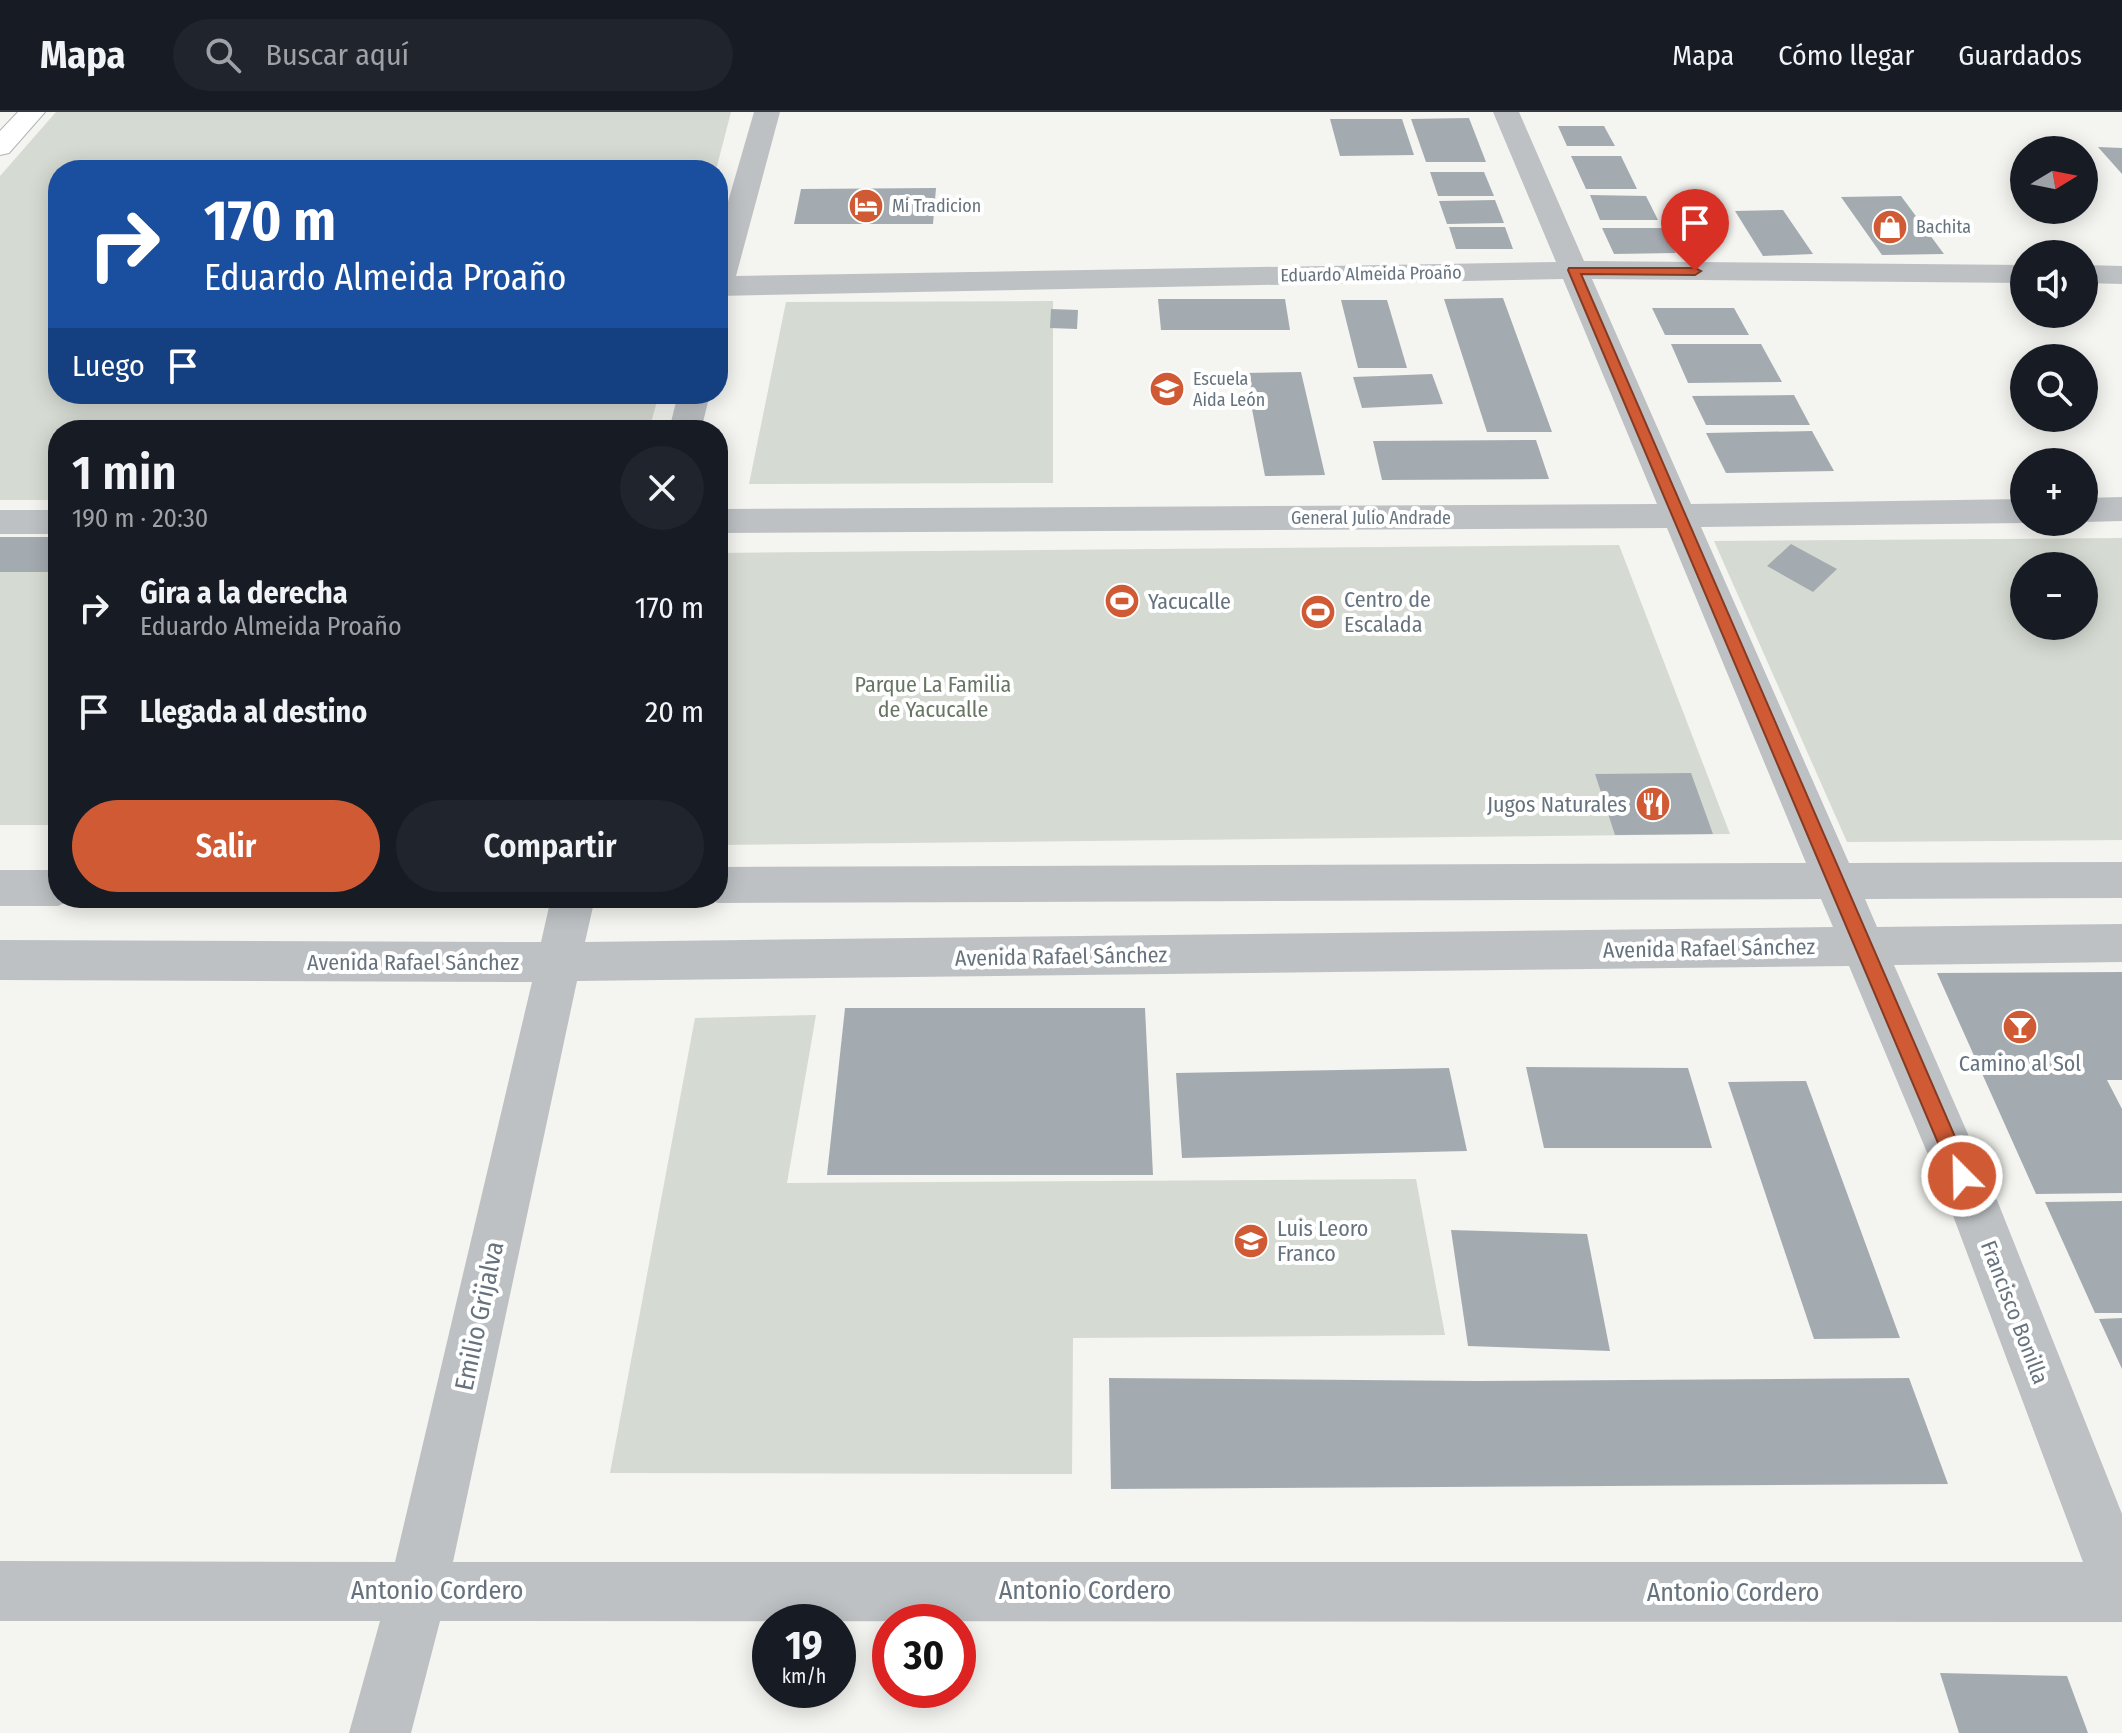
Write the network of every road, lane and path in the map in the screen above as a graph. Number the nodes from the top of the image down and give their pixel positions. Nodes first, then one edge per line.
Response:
1 (32, 112) edge
2 (767, 112) edge
3 (1506, 112) edge
4 (0, 147) edge
5 (728, 250) edge
6 (1574, 270) junction
7 (2010, 274) edge
8 (2098, 274) edge
9 (2122, 275) edge
10 (728, 286) edge
11 (2122, 509) edge
12 (2098, 510) edge
13 (2010, 511) edge
14 (1680, 516) junction
15 (728, 521) edge
16 (0, 522) edge
17 (48, 522) edge
18 (2122, 880) edge
19 (1834, 881) junction
20 (728, 885) edge
21 (0, 888) edge
22 (48, 888) edge
23 (570, 908) edge
24 (2122, 943) edge
25 (1866, 946) junction
26 (0, 960) edge
27 (557, 962) junction
28 (418, 1589) junction
29 (2122, 1590) edge
30 (0, 1591) edge
31 (380, 1733) edge

1 - 4 main road
2 - 5 street
3 - 6 street, Francisco Bonilla
6 - 7 street, Eduardo Almeida Proaño
6 - 10 street, Eduardo Almeida Proaño
6 - 14 street, Francisco Bonilla
8 - 9 street
11 - 12 street
13 - 14 street, General Julio Andrade
14 - 15 street, General Julio Andrade
14 - 19 street, Francisco Bonilla
16 - 17 street
18 - 19 street
19 - 20 street
19 - 25 street, Francisco Bonilla
21 - 22 street
23 - 27 street, Emilio Grijalva
24 - 25 street, Avenida Rafael Sánchez
25 - 27 street, Avenida Rafael Sánchez
25 - 29 street, Francisco Bonilla
26 - 27 street, Avenida Rafael Sánchez
27 - 28 street, Emilio Grijalva
28 - 29 street, Antonio Cordero
28 - 30 street, Antonio Cordero
28 - 31 street, Emilio Grijalva

